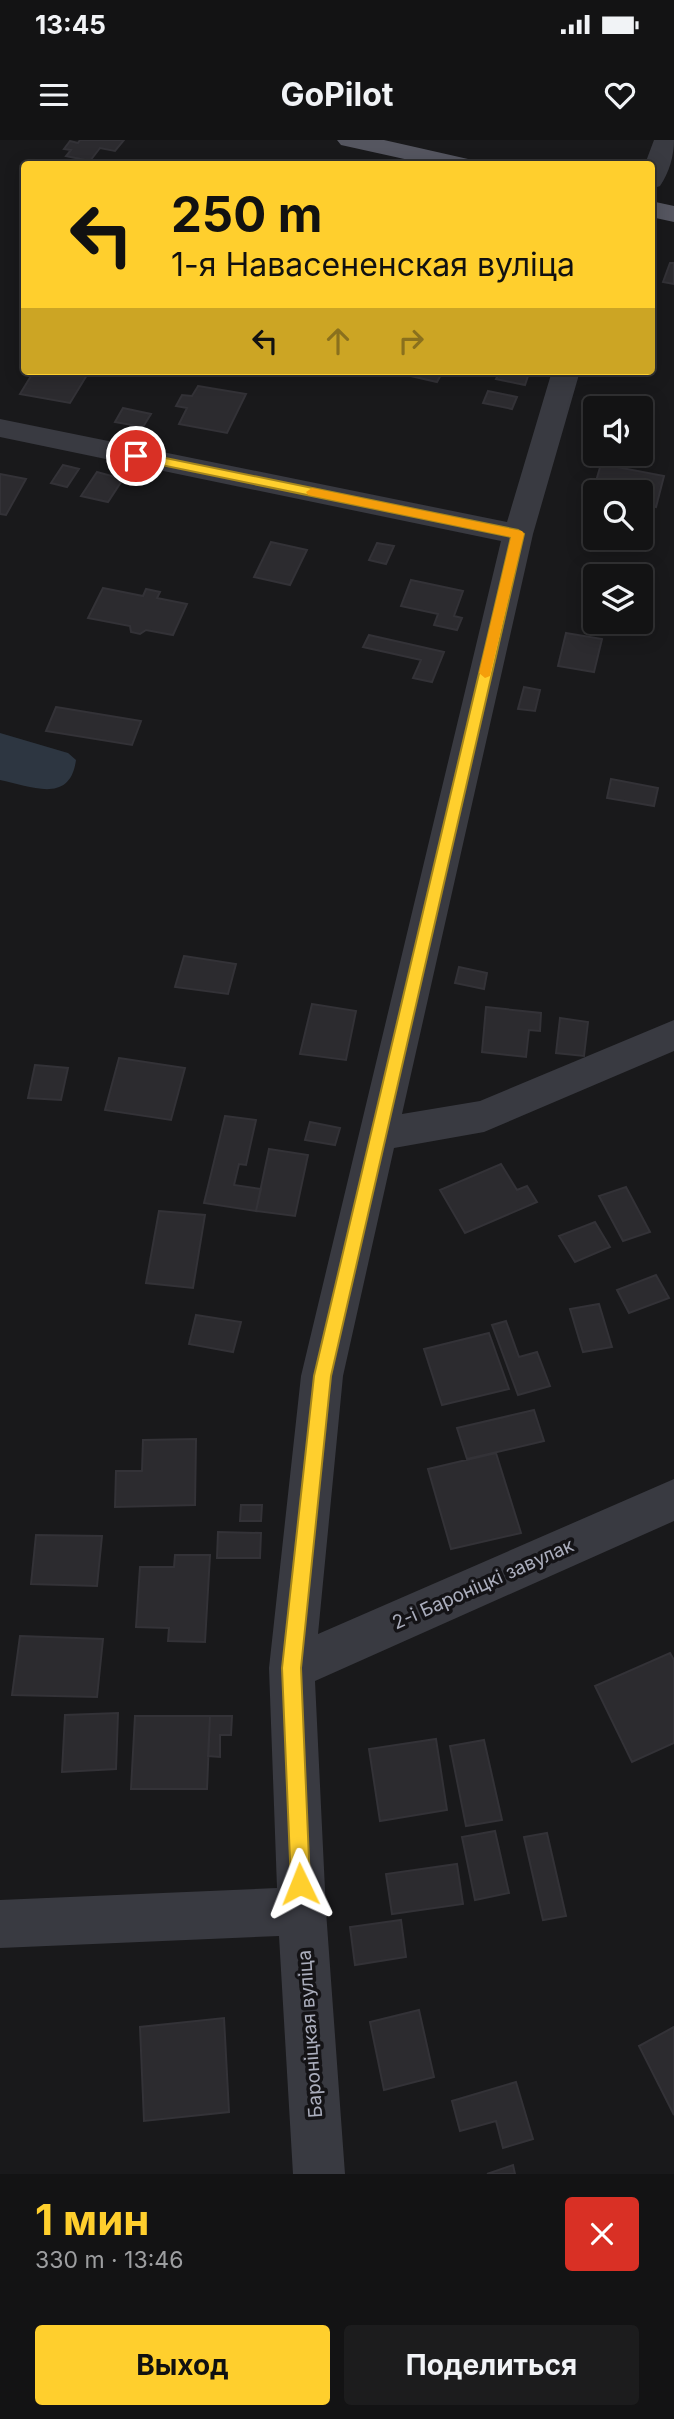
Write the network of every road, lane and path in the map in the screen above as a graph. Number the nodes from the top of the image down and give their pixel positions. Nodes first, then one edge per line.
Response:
1 (350, 140) edge
2 (667, 140) edge
3 (444, 161) edge
4 (655, 171) edge
5 (655, 210) edge
6 (674, 214) edge
7 (565, 375) edge
8 (0, 428) edge
9 (518, 534) junction
10 (674, 1035) edge
11 (377, 1135) junction
12 (674, 1500) edge
13 (292, 1668) junction
14 (302, 1911) junction
15 (0, 1924) edge
16 (319, 2174) edge

1 - 3 main road
2 - 4 street
5 - 6 main road
7 - 9 street, Бароніцкая вуліца
8 - 9 street
9 - 11 street, Бароніцкая вуліца
10 - 11 street
11 - 13 street, Бароніцкая вуліца
12 - 13 street, 2-і Бароніцкі завулак
13 - 14 street, Бароніцкая вуліца
14 - 15 street
14 - 16 street, Бароніцкая вуліца

